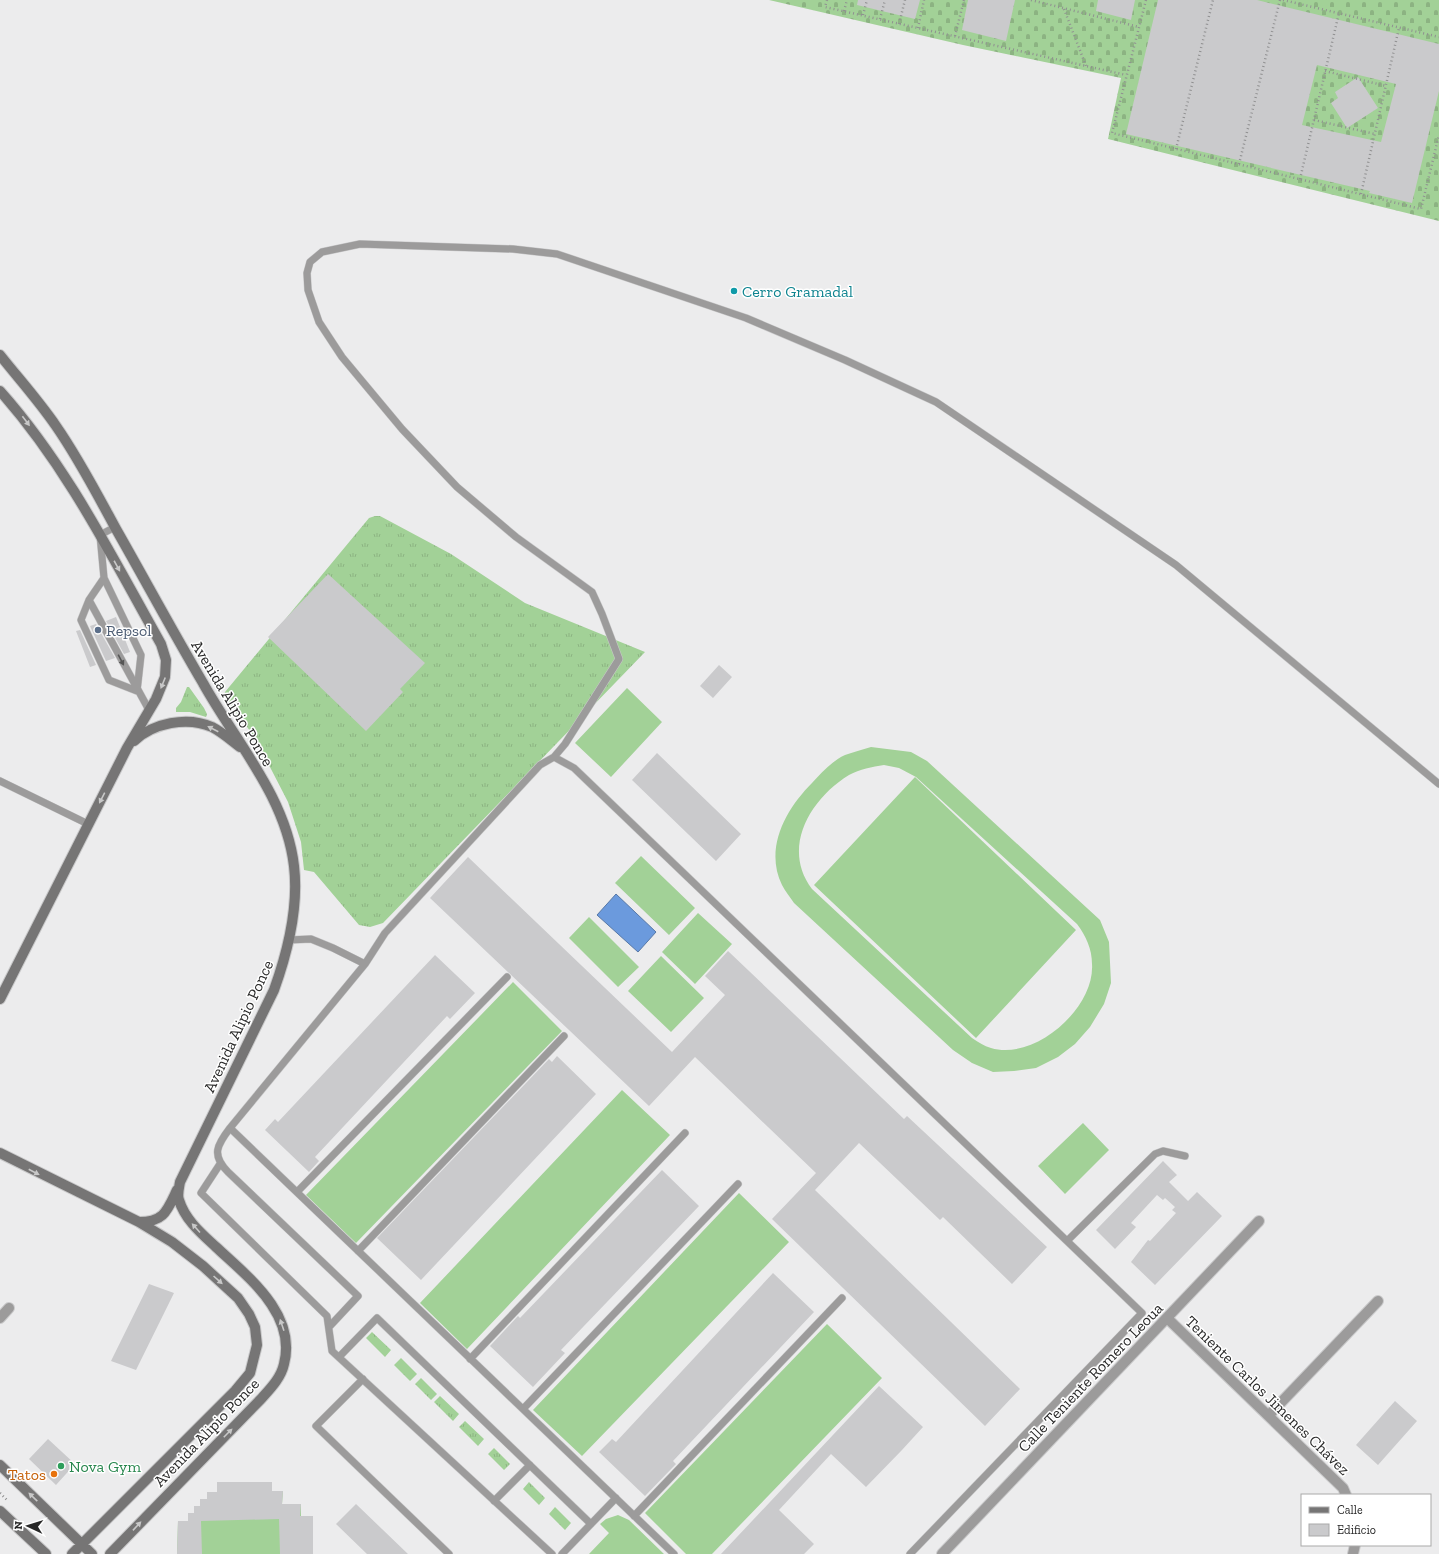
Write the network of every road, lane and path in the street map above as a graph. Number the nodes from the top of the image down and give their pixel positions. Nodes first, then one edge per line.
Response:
1 (827, 0) edge
2 (847, 0) edge
3 (867, 0) edge
4 (885, 0) edge
5 (905, 0) edge
6 (924, 0) edge
7 (964, 0) edge
8 (1031, 0) edge
9 (1146, 0) edge
10 (1213, 0) edge
11 (1281, 0) edge
12 (1064, 8) junction
13 (844, 11) junction
14 (1339, 13) junction
15 (863, 16) junction
16 (880, 19) junction
17 (899, 24) junction
18 (918, 28) junction
19 (1139, 28) junction
20 (1399, 28) junction
21 (955, 36) junction
22 (1439, 37) edge
23 (1086, 66) junction
24 (1325, 71) junction
25 (1126, 75) junction
26 (1386, 86) junction
27 (1314, 120) junction
28 (1375, 134) junction
29 (1439, 137) edge
30 (1176, 149) junction
31 (1239, 164) junction
32 (1300, 179) junction
33 (1361, 194) junction
34 (0, 355) edge
35 (0, 391) edge
36 (115, 527) junction
37 (100, 535) junction
38 (104, 578) junction
39 (89, 600) junction
40 (137, 691) junction
41 (149, 710) junction
42 (127, 748) junction
43 (245, 750) junction
44 (554, 757) junction
45 (0, 781) edge
46 (1439, 784) edge
47 (88, 824) junction
48 (289, 940) junction
49 (365, 964) junction
50 (507, 977) dead end
51 (0, 999) edge
52 (564, 1036) dead end
53 (230, 1128) junction
54 (685, 1133) dead end
55 (0, 1153) edge
56 (1185, 1156) dead end
57 (220, 1164) junction
58 (180, 1182) junction
59 (738, 1184) dead end
60 (297, 1192) junction
61 (1259, 1221) dead end
62 (139, 1222) junction
63 (1067, 1241) junction
64 (358, 1250) junction
65 (842, 1298) dead end
66 (1378, 1301) dead end
67 (9, 1308) dead end
68 (0, 1318) edge
69 (1167, 1318) junction
70 (329, 1326) junction
71 (339, 1357) junction
72 (470, 1359) junction
73 (363, 1379) junction
74 (523, 1409) junction
75 (1269, 1415) junction
76 (0, 1464) edge
77 (530, 1465) junction
78 (1346, 1494) edge
79 (616, 1498) junction
80 (494, 1501) junction
81 (0, 1510) edge
82 (634, 1516) junction
83 (591, 1524) junction
84 (126, 1538) junction
85 (81, 1544) junction
86 (46, 1554) edge
87 (72, 1554) edge
88 (92, 1554) edge
89 (110, 1554) edge
90 (123, 1554) edge
91 (449, 1554) edge
92 (552, 1554) edge
93 (562, 1554) edge
94 (674, 1554) edge
95 (910, 1554) edge
96 (942, 1554) edge

1 - 13 path
2 - 13 path
3 - 15 path
4 - 16 path
5 - 17 path
6 - 18 path
7 - 21 path
8 - 12 path
9 - 19 path
10 - 30 path
11 - 14 path
11 - 31 path
12 - 19 path
12 - 23 path
13 - 15 path
14 - 20 path
14 - 24 path
15 - 16 path
16 - 17 path
17 - 18 path
18 - 21 path
19 - 25 path
20 - 22 path
20 - 26 path
21 - 23 path
23 - 25 path
24 - 26 path
24 - 27 path
25 - 30 path
26 - 28 path
27 - 28 path
27 - 32 path
28 - 33 path
29 - 33 path
30 - 31 path
31 - 32 path
32 - 33 path
34 - 36 main road, Avenida Alipio Ponce
35 -> 37 main road
36 - 37 lane
36 - 43 main road, Avenida Alipio Ponce
37 - 38 lane
37 -> 41 main road
38 - 39 lane
38 - 40 lane
39 -> 40 lane
39 - 40 lane
40 - 41 lane
41 - 42 main road
43 -> 42 main road
42 -> 47 main road
43 - 48 main road, Avenida Alipio Ponce
44 - 46 lane
44 - 49 lane
44 - 63 lane
45 - 47 lane
47 - 51 main road
48 - 49 lane
48 - 58 main road, Avenida Alipio Ponce
49 - 53 lane
50 - 60 lane
52 - 64 lane
53 - 57 lane
53 - 60 lane
54 - 72 lane
55 -> 62 main road, Avenida Alipio Ponce
56 - 63 lane
57 - 70 lane
57 - 70 lane
58 - 62 main road
84 -> 58 main road, Avenida Alipio Ponce
59 - 74 lane
60 - 64 lane
61 - 69 street, Calle Teniente Romero Leoua
62 -> 85 main road, Avenida Alipio Ponce
63 - 95 lane
64 - 72 lane
65 - 82 lane
66 - 75 street
67 - 68 street
69 - 75 street, Teniente Carlos Jimenes Chávez
69 - 96 street, Calle Teniente Romero Leoua
70 - 71 lane
71 - 73 lane
71 - 77 lane
72 - 74 lane
73 - 80 lane
73 - 91 lane
74 - 79 lane
75 - 78 street, Teniente Carlos Jimenes Chávez
85 -> 76 main road
77 - 80 lane
77 - 83 lane
79 - 82 lane
79 - 83 lane
80 - 92 lane
81 - 86 main road
82 - 94 lane
83 - 93 lane
84 - 89 main road, Avenida Alipio Ponce
84 - 90 main road
85 - 87 main road, Avenida Alipio Ponce
85 - 88 main road

